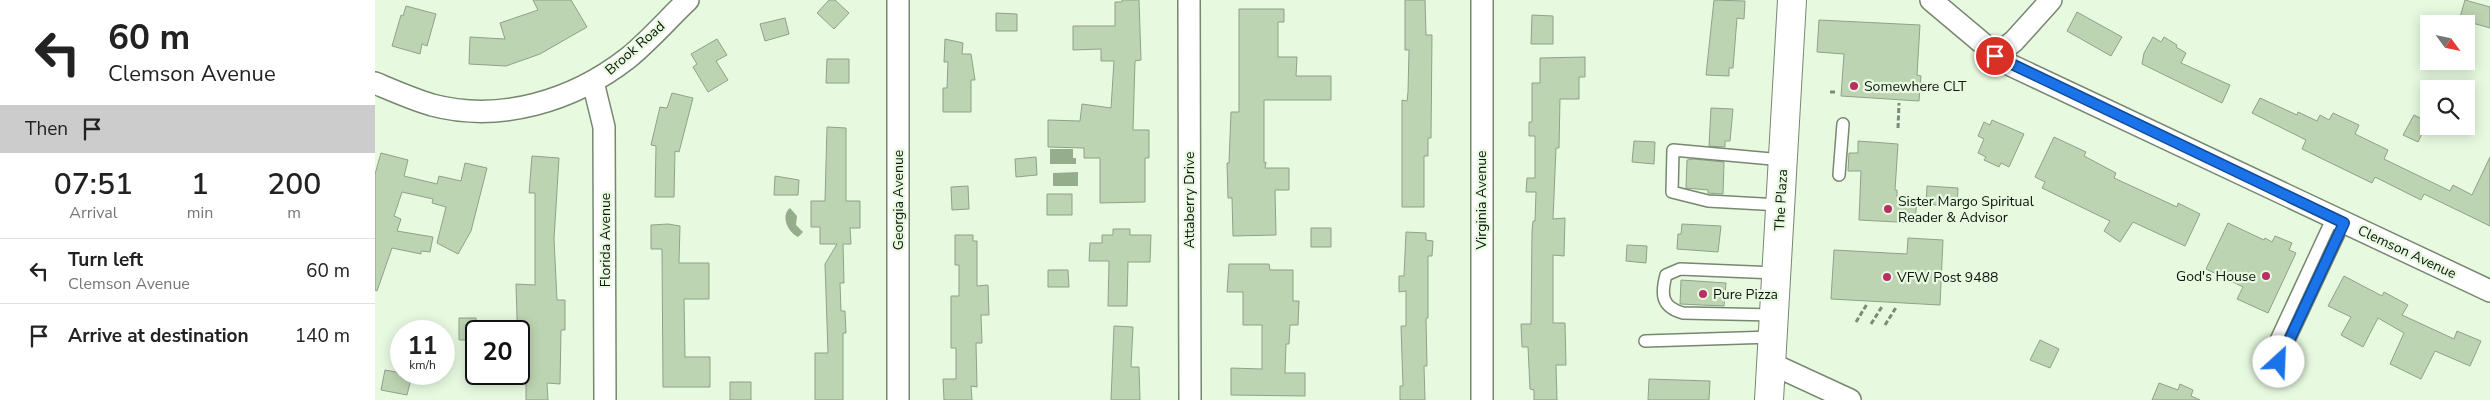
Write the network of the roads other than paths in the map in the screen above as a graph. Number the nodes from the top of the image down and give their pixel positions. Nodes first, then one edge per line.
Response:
1 (688, 0) edge
2 (898, 0) edge
3 (1189, 0) edge
4 (1482, 0) edge
5 (1792, 0) edge
6 (1931, 0) edge
7 (2051, 0) edge
8 (1995, 56) junction
9 (593, 82) junction
10 (375, 83) edge
11 (1843, 124) dead end
12 (1783, 160) junction
13 (1839, 175) dead end
14 (1781, 205) junction
15 (2338, 220) junction
16 (1776, 272) junction
17 (2490, 291) edge
18 (1772, 339) junction
19 (1645, 341) dead end
20 (2268, 357) dead end
21 (2279, 362) dead end
22 (605, 400) edge
23 (898, 400) edge
24 (1189, 400) edge
25 (1482, 400) edge
26 (1769, 400) edge
27 (1850, 400) edge

1 - 9 street, Brook Road
2 - 23 street, Georgia Avenue
3 - 24 street, Attaberry Drive
4 - 25 street, Virginia Avenue
5 - 12 main road, The Plaza
6 - 8 street, Clemson Avenue
7 - 8 street
8 - 15 street, Clemson Avenue
9 - 10 street, Brook Road
9 - 22 street, Florida Avenue
11 - 13 lane
12 - 14 main road, The Plaza
12 - 14 lane
14 - 16 main road, The Plaza
15 - 17 street, Clemson Avenue
15 - 20 lane
15 - 21 lane
16 - 18 main road, The Plaza
16 - 18 lane
18 - 19 lane
18 - 26 main road, The Plaza
18 - 27 street

